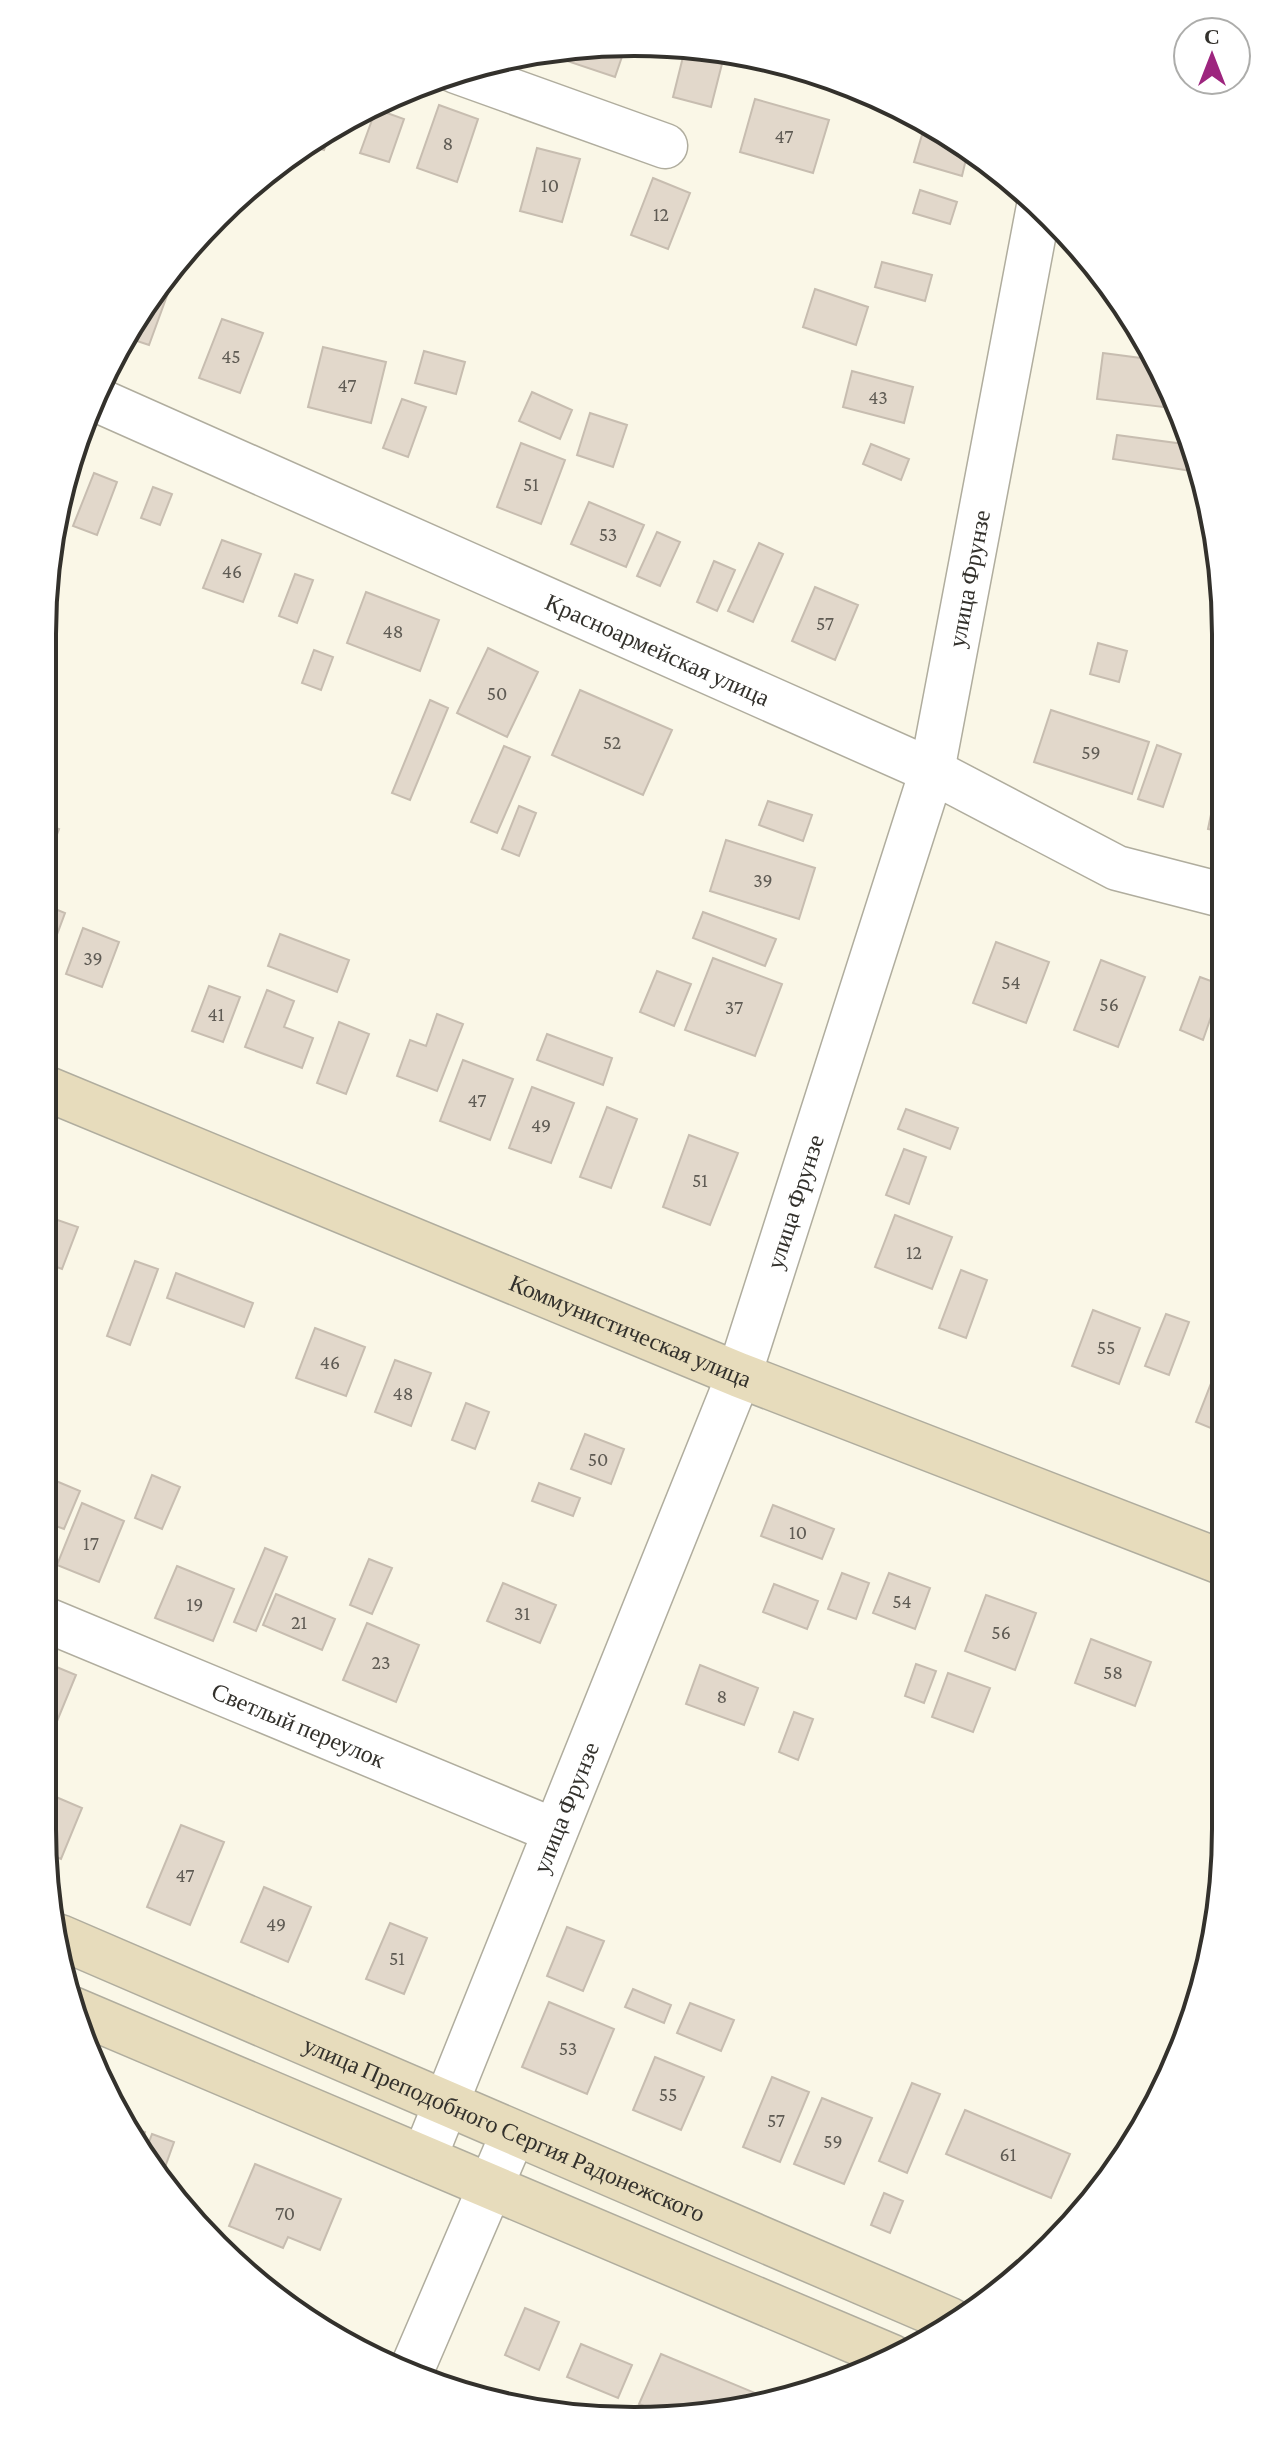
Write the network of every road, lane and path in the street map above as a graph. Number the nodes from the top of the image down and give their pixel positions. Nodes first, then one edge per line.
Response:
1 (476, 78) edge
2 (665, 146) dead end
3 (1037, 219) edge
4 (105, 403) edge
5 (932, 771) junction
6 (1212, 892) edge
7 (56, 1092) edge
8 (739, 1375) junction
9 (1212, 1558) edge
10 (56, 1624) edge
11 (555, 1831) junction
12 (67, 1940) edge
13 (87, 2015) edge
14 (447, 2104) junction
15 (513, 2134) junction
16 (424, 2158) junction
17 (492, 2186) junction
18 (943, 2317) edge
19 (880, 2352) edge
20 (414, 2364) edge

1 - 2 street
3 - 5 street, улица Фрунзе
4 - 5 street, Красноармейская улица
5 - 6 street, Красноармейская улица
5 - 8 street, улица Фрунзе
7 - 8 street, Коммунистическая улица
8 - 9 street, Коммунистическая улица
8 - 11 street, улица Фрунзе
10 - 11 street, Светлый переулок
11 - 14 street, улица Фрунзе
12 - 14 street, улица Преподобного Сергия Радонежского
13 - 16 street
14 - 15 street, улица Преподобного Сергия Радонежского
14 - 16 street, улица Фрунзе
15 - 17 street
15 - 18 street, улица Преподобного Сергия Радонежского
16 - 17 street
17 - 19 street
17 - 20 street

